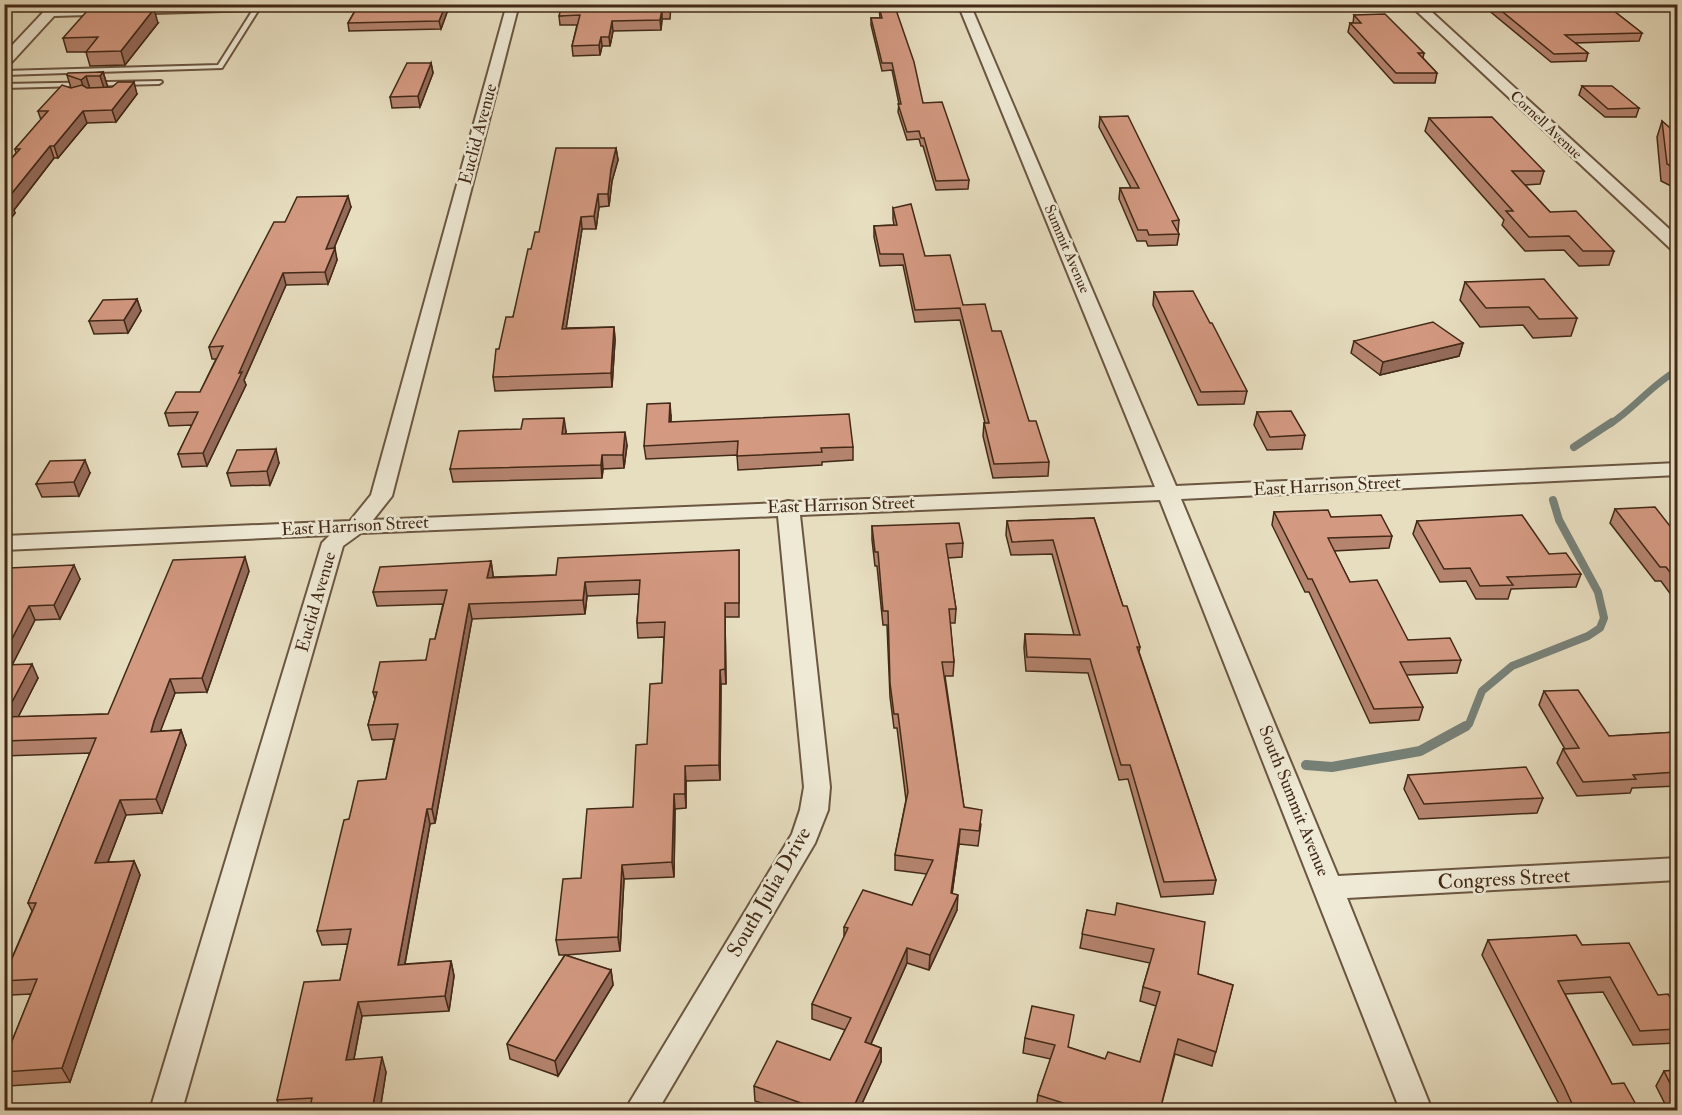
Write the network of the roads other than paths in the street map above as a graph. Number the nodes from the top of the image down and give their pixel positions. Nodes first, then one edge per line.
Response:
1 (323, 4) edge
2 (513, 4) edge
3 (964, 4) edge
4 (1415, 4) edge
5 (258, 6) junction
6 (55, 8) edge
7 (4, 62) edge
8 (4, 73) edge
9 (159, 82) dead end
10 (47, 85) junction
11 (4, 86) edge
12 (70, 94) edge
13 (1677, 246) edge
14 (1673, 474) edge
15 (1169, 493) junction
16 (788, 507) junction
17 (357, 526) junction
18 (4, 543) edge
19 (1677, 869) edge
20 (1330, 888) junction
21 (166, 1110) edge
22 (641, 1110) edge
23 (1416, 1110) edge

1 - 5 street
2 - 17 street, Euclid Avenue
3 - 15 street, Summit Avenue
4 - 13 street, Cornell Avenue
5 - 6 street
5 - 8 lane
6 - 7 street
9 - 10 lane
10 - 11 lane
10 - 12 lane
14 - 15 street, East Harrison Street
15 - 16 street, East Harrison Street
15 - 20 street, South Summit Avenue
16 - 17 street, East Harrison Street
16 - 22 street, South Julia Drive
17 - 18 street, East Harrison Street
17 - 21 street, Euclid Avenue
19 - 20 street, Congress Street
20 - 23 street, South Summit Avenue

